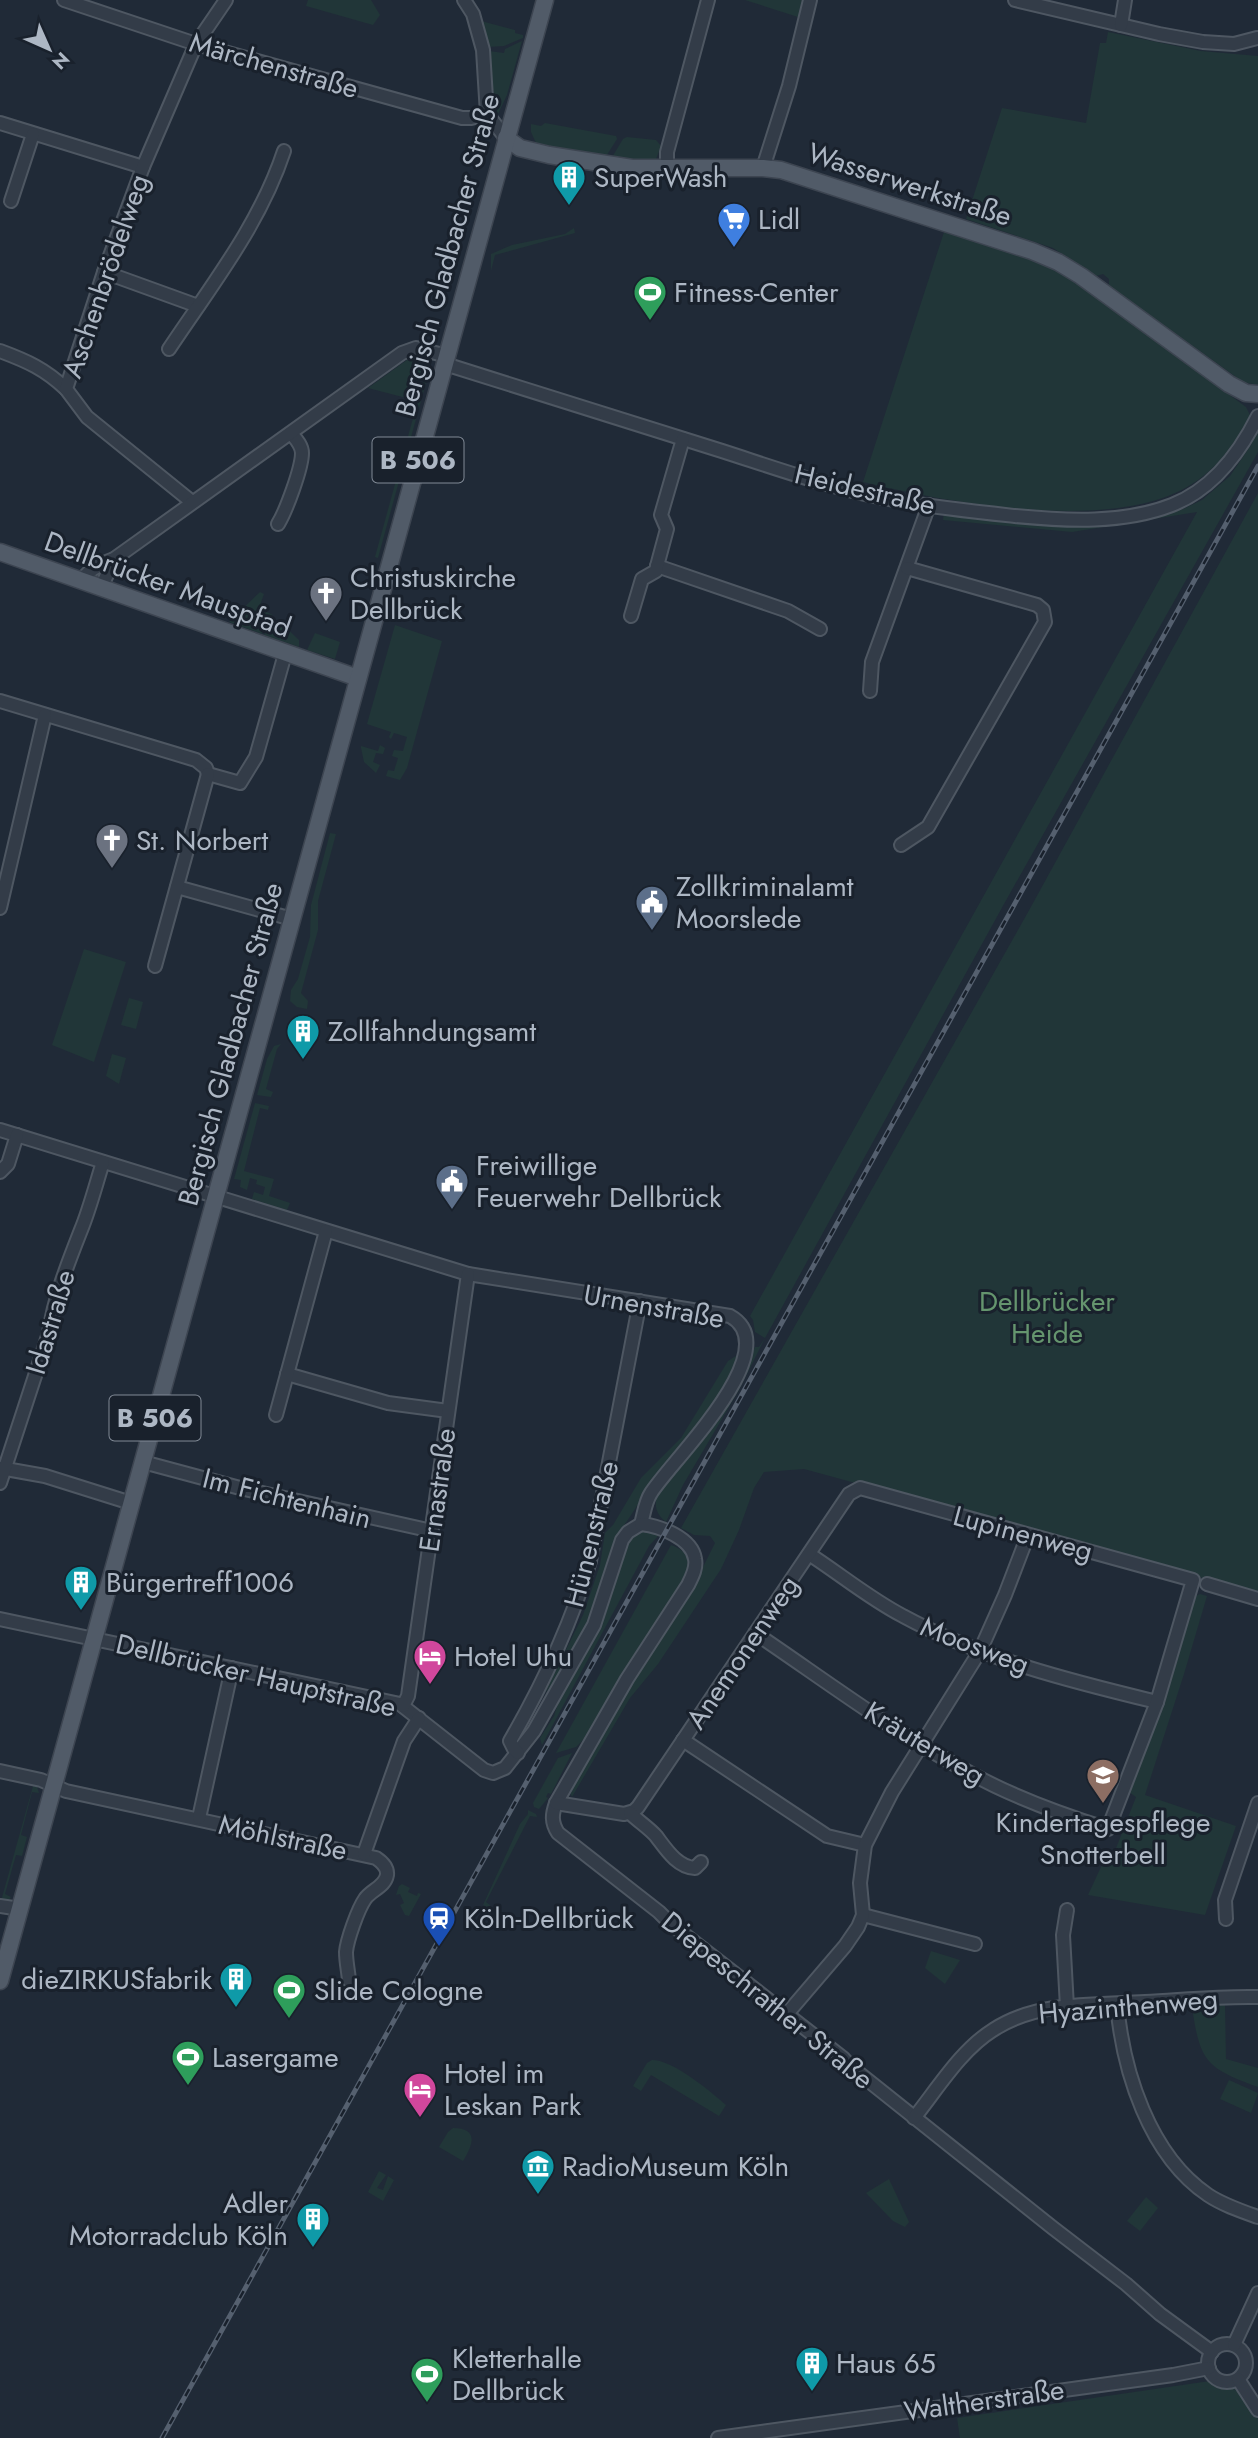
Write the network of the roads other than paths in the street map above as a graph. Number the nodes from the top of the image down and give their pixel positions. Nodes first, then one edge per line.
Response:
1 (64, 0) edge
2 (226, 0) edge
3 (464, 0) edge
4 (545, 0) edge
5 (708, 0) edge
6 (810, 0) edge
7 (1015, 0) edge
8 (1125, 0) edge
9 (78, 3) edge
10 (1121, 25) junction
11 (1258, 27) edge
12 (1258, 39) edge
13 (196, 44) junction
14 (487, 114) junction
15 (0, 123) edge
16 (33, 134) junction
17 (506, 138) junction
18 (284, 151) dead end
19 (142, 167) junction
20 (762, 168) junction
21 (667, 169) junction
22 (11, 201) dead end
23 (104, 272) junction
24 (198, 306) junction
25 (169, 349) dead end
26 (0, 351) edge
27 (446, 360) junction
28 (66, 389) junction
29 (1258, 394) edge
30 (1258, 416) edge
31 (291, 433) junction
32 (682, 439) junction
33 (192, 502) junction
34 (929, 505) junction
35 (278, 524) dead end
36 (0, 552) edge
37 (114, 559) junction
38 (657, 566) junction
39 (907, 568) junction
40 (82, 581) junction
41 (101, 588) junction
42 (631, 616) dead end
43 (820, 629) dead end
44 (285, 654) junction
45 (358, 678) junction
46 (870, 691) dead end
47 (0, 701) edge
48 (45, 715) junction
49 (208, 774) junction
50 (901, 845) dead end
51 (177, 887) junction
52 (0, 908) edge
53 (292, 919) junction
54 (155, 966) dead end
55 (0, 1130) edge
56 (17, 1135) junction
57 (103, 1162) junction
58 (0, 1172) edge
59 (215, 1198) junction
60 (326, 1231) junction
61 (468, 1274) junction
62 (639, 1301) junction
63 (287, 1374) junction
64 (448, 1411) junction
65 (276, 1415) dead end
66 (143, 1462) junction
67 (2, 1468) edge
68 (0, 1483) edge
69 (854, 1490) joint
70 (131, 1503) junction
71 (642, 1524) junction
72 (432, 1531) junction
73 (1028, 1535) junction
74 (809, 1554) junction
75 (1207, 1584) dead end
76 (1258, 1599) edge
77 (0, 1619) edge
78 (755, 1633) junction
79 (94, 1639) junction
80 (980, 1651) junction
81 (232, 1668) junction
82 (1157, 1702) junction
83 (403, 1706) junction
84 (419, 1718) junction
85 (683, 1740) junction
86 (922, 1746) junction
87 (519, 1753) junction
88 (0, 1771) edge
89 (493, 1773) joint
90 (54, 1786) junction
91 (556, 1803) junction
92 (1258, 1803) edge
93 (630, 1813) junction
94 (199, 1818) junction
95 (865, 1845) junction
96 (364, 1854) junction
97 (701, 1862) dead end
98 (0, 1906) edge
99 (20, 1909) junction
100 (1067, 1910) dead end
101 (863, 1915) junction
102 (1226, 1919) dead end
103 (975, 1944) dead end
104 (349, 1980) dead end
105 (0, 1981) edge
106 (1258, 1997) edge
107 (1117, 2004) junction
108 (1067, 2007) junction
109 (786, 2015) junction
110 (914, 2118) junction
111 (1258, 2217) edge
112 (1258, 2293) edge
113 (1234, 2345) junction
114 (1212, 2352) junction
115 (1252, 2363) edge
116 (1209, 2368) junction
117 (1238, 2379) junction
118 (1258, 2410) edge
119 (718, 2438) edge

1 - 9 street, Märchenstraße
2 - 13 street, Aschenbrödelweg
3 - 14 street
4 - 17 main road, Bergisch Gladbacher Straße / B 506
5 - 21 street
6 - 20 street
7 - 10 street
8 - 10 street
9 - 13 street, Märchenstraße
10 - 12 street
11 - 12 street
13 - 14 street, Märchenstraße
13 - 19 street, Aschenbrödelweg
14 - 17 street
15 - 16 street
16 - 19 street
16 - 22 street
17 - 21 main road, Wasserwerkstraße
17 - 27 main road, Bergisch Gladbacher Straße / B 506
18 - 24 street
19 - 23 street, Aschenbrödelweg
20 - 21 main road, Wasserwerkstraße
20 - 29 main road, Wasserwerkstraße
23 - 24 street
23 - 28 street, Aschenbrödelweg
24 - 25 street
26 - 28 street
27 - 31 street, Heidestraße
27 - 32 street, Heidestraße
27 - 45 main road, Bergisch Gladbacher Straße / B 506
28 - 33 street, Aschenbrödelweg
30 - 34 street, Heidestraße
31 - 33 street, Heidestraße
31 - 35 street
32 - 34 street, Heidestraße
32 - 38 street
33 - 37 street, Heidestraße
34 - 39 street
36 - 40 main road, Dellbrücker Mauspfad
37 - 40 street, Heidestraße
37 - 41 street
38 - 42 street
38 - 43 street
39 - 46 street
39 - 50 street
40 - 41 main road, Dellbrücker Mauspfad
41 - 44 main road, Dellbrücker Mauspfad
44 - 45 main road, Dellbrücker Mauspfad
44 - 49 street
45 - 53 main road, Bergisch Gladbacher Straße / B 506
47 - 48 street
48 - 49 street
48 - 52 street
49 - 51 street
51 - 53 street
51 - 54 street
53 - 59 main road, Bergisch Gladbacher Straße / B 506
55 - 56 street, Urnenstraße
56 - 57 street, Urnenstraße
56 - 58 street
57 - 59 street, Urnenstraße
57 - 67 street, Idastraße
59 - 60 street, Urnenstraße
59 - 66 main road, Bergisch Gladbacher Straße / B 506
60 - 61 street, Urnenstraße
60 - 63 street
61 - 62 street, Urnenstraße
61 - 64 street, Ernastraße
62 - 71 street, Urnenstraße
62 - 87 street, Hünenstraße
63 - 64 street
63 - 65 street
64 - 72 street, Ernastraße
66 - 70 main road, Bergisch Gladbacher Straße / B 506
66 - 72 street, Im Fichtenhain
67 - 68 street, Idastraße
67 - 70 street
69 - 73 street, Lupinenweg
69 - 74 street, Anemonenweg
70 - 79 main road, Bergisch Gladbacher Straße / B 506
71 - 87 street, Urnenstraße
71 - 91 street
72 - 83 street, Ernastraße
73 - 80 street
73 - 82 street, Lupinenweg
74 - 78 street, Anemonenweg
74 - 80 street, Moosweg
75 - 76 street
77 - 79 street, Dellbrücker Hauptstraße
78 - 85 street, Anemonenweg
78 - 86 street, Kräuterweg
79 - 81 street, Dellbrücker Hauptstraße
79 - 90 main road, Bergisch Gladbacher Straße / B 506
80 - 82 street, Moosweg
80 - 86 street
81 - 83 street, Dellbrücker Hauptstraße
81 - 94 street
82 - 86 street, Kräuterweg
83 - 84 street, Dellbrücker Hauptstraße
84 - 89 street, Dellbrücker Hauptstraße
84 - 96 street
85 - 93 street, Anemonenweg
85 - 95 street
86 - 95 street
87 - 89 street, Urnenstraße
88 - 90 street, Möhlstraße
90 - 94 street, Möhlstraße
90 - 99 main road, Bergisch Gladbacher Straße / B 506
91 - 93 street
91 - 109 street, Diepeschrather Straße
92 - 102 street
93 - 97 street
94 - 96 street, Möhlstraße
95 - 101 street
96 - 104 street, Möhlstraße
98 - 99 street
99 - 105 main road, Bergisch Gladbacher Straße / B 506
100 - 108 street
101 - 103 street
101 - 109 street
106 - 107 street, Hyazinthenweg
107 - 108 street, Hyazinthenweg
107 - 111 street
108 - 110 street, Hyazinthenweg
109 - 110 street, Diepeschrather Straße
110 - 114 street, Diepeschrather Straße
112 - 113 street
113 - 114 street
113 - 115 street
114 - 116 street
115 - 117 street
116 - 117 street
116 - 119 street, Waltherstraße
117 - 118 street

